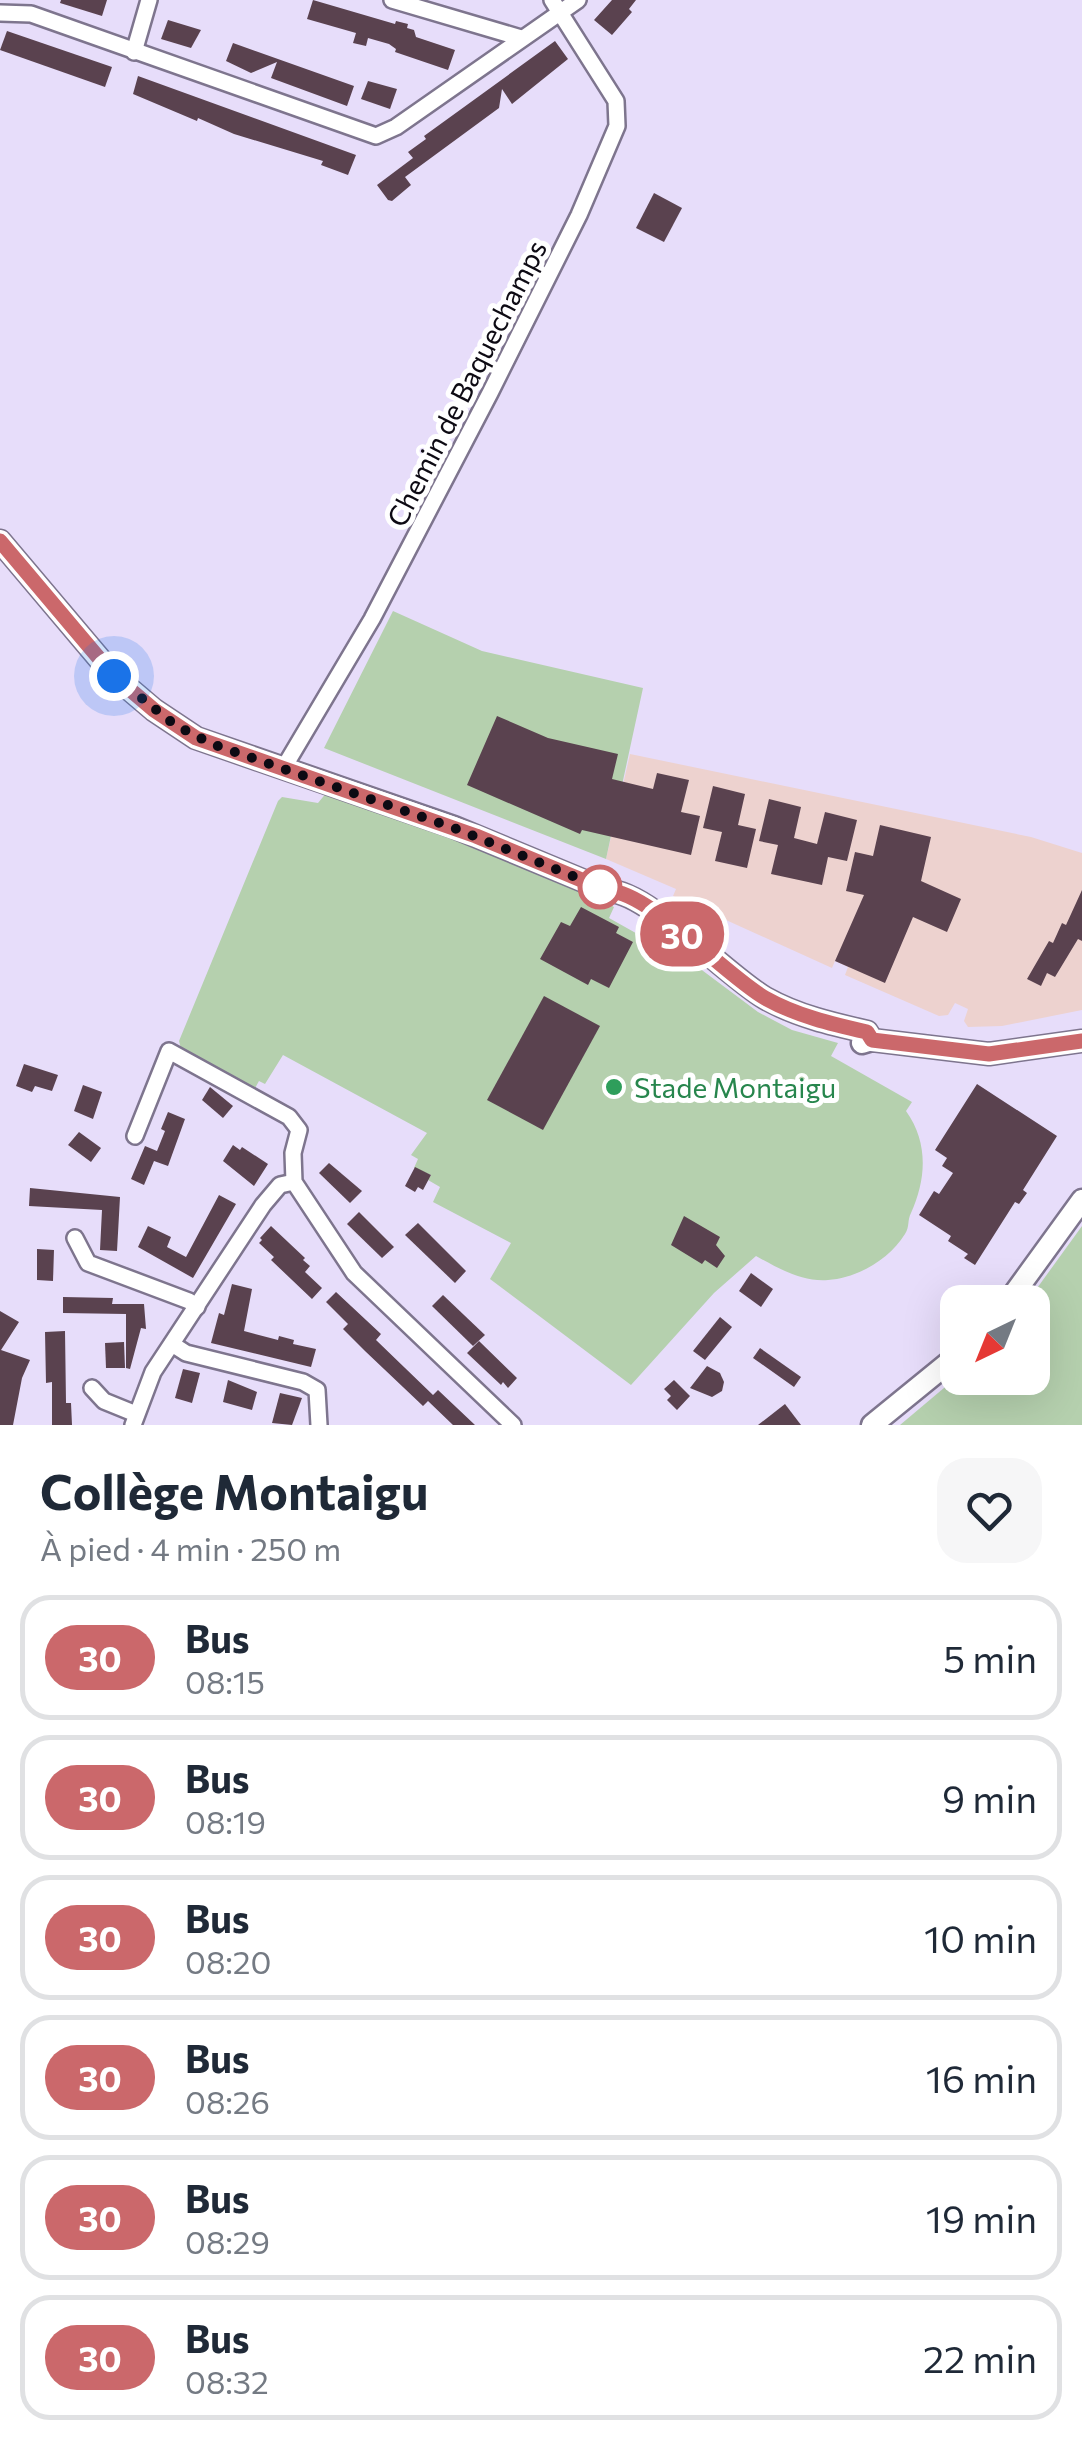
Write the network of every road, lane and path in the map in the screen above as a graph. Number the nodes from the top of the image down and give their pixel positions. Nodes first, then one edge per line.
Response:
1 (149, 0) edge
2 (392, 0) edge
3 (578, 0) edge
4 (556, 6) edge
5 (0, 13) edge
6 (521, 38) junction
7 (134, 52) junction
8 (0, 541) edge
9 (283, 769) junction
10 (1077, 1038) edge
11 (135, 1136) dead end
12 (294, 1182) junction
13 (1082, 1200) edge
14 (76, 1238) dead end
15 (1020, 1285) edge
16 (197, 1307) junction
17 (172, 1344) junction
18 (940, 1369) edge
19 (92, 1388) dead end
20 (135, 1419) edge
21 (319, 1425) edge
22 (513, 1425) edge
23 (872, 1425) edge

1 - 7 street
2 - 6 street
3 - 4 street
4 - 6 street
4 - 9 street, Chemin de Baquechamps
5 - 7 street
6 - 7 street
8 - 9 street
9 - 10 street
11 - 12 street
12 - 16 street
12 - 22 street
13 - 15 street
14 - 16 street
16 - 17 street
17 - 20 street
17 - 21 street
18 - 23 street
19 - 20 street

